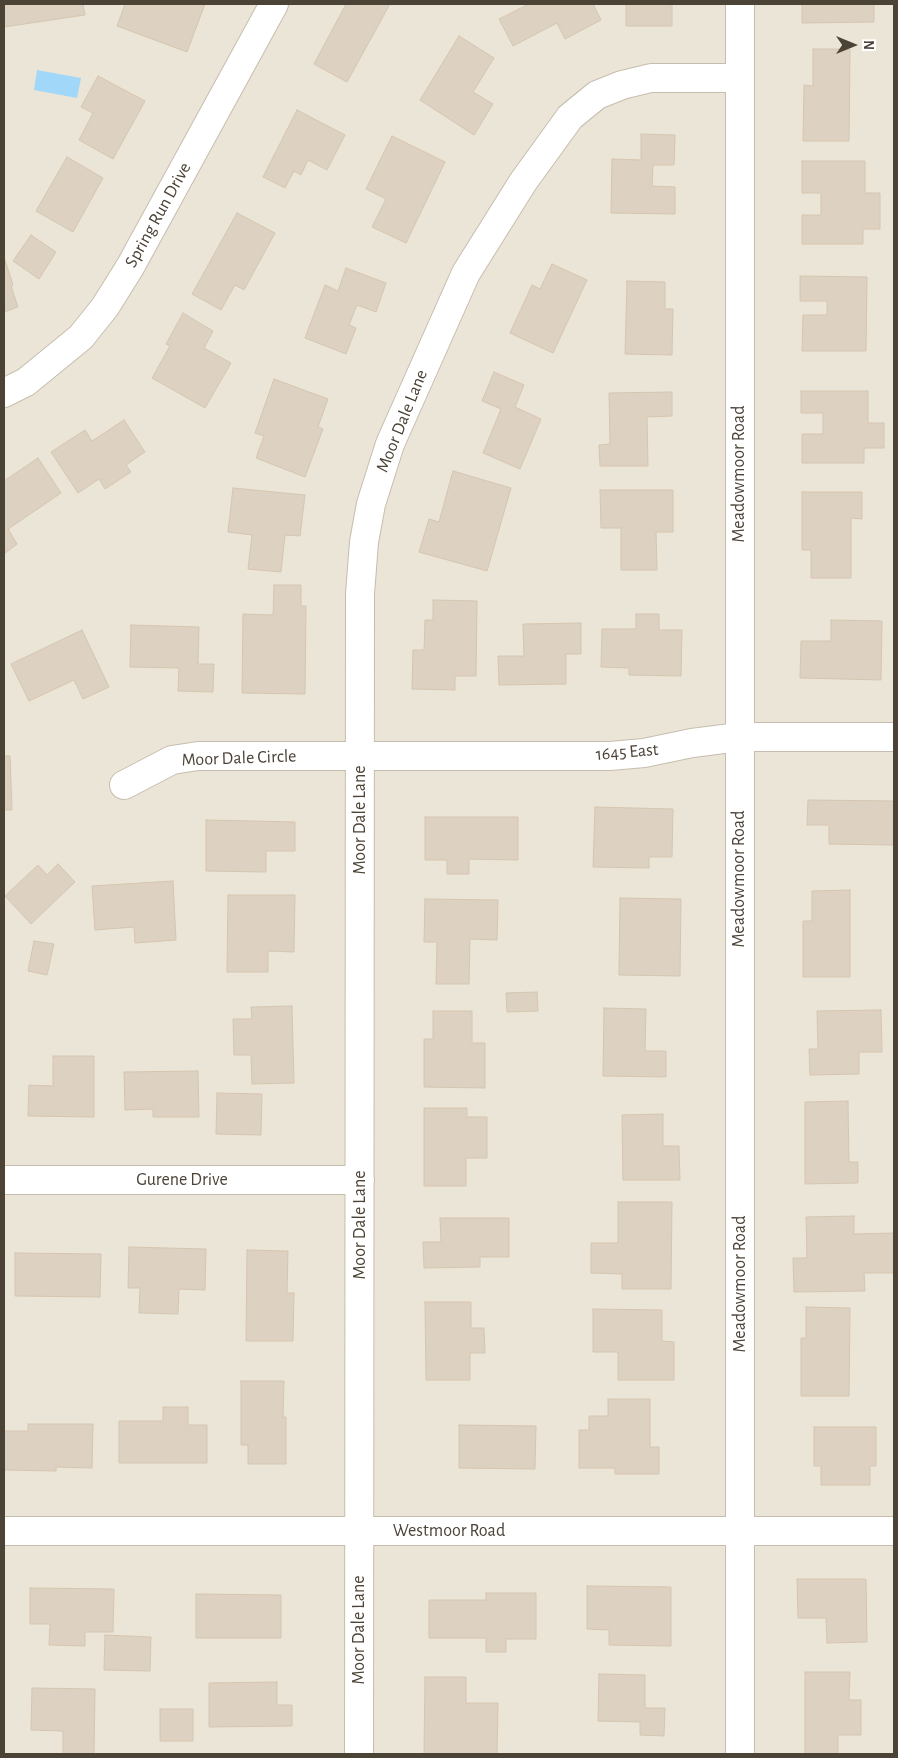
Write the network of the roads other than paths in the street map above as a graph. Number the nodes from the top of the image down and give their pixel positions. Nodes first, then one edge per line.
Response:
1 (274, 4) edge
2 (740, 4) edge
3 (740, 78) junction
4 (4, 392) edge
5 (739, 737) junction
6 (894, 737) edge
7 (360, 756) junction
8 (124, 785) dead end
9 (4, 1180) edge
10 (360, 1180) junction
11 (4, 1531) edge
12 (359, 1531) junction
13 (740, 1531) junction
14 (894, 1531) edge
15 (359, 1754) edge
16 (740, 1754) edge

1 - 4 street, Spring Run Drive
2 - 3 street, Meadowmoor Road
3 - 5 street, Meadowmoor Road
3 - 7 street, Moor Dale Lane
5 - 6 street, 1645 East
5 - 7 street, 1645 East
5 - 13 street, Meadowmoor Road
7 - 8 street, Moor Dale Circle
7 - 10 street, Moor Dale Lane
9 - 10 street, Gurene Drive
10 - 12 street, Moor Dale Lane
11 - 12 street, Westmoor Road
12 - 13 street, Westmoor Road
12 - 15 street, Moor Dale Lane
13 - 14 street, Westmoor Road
13 - 16 street, Meadowmoor Road

